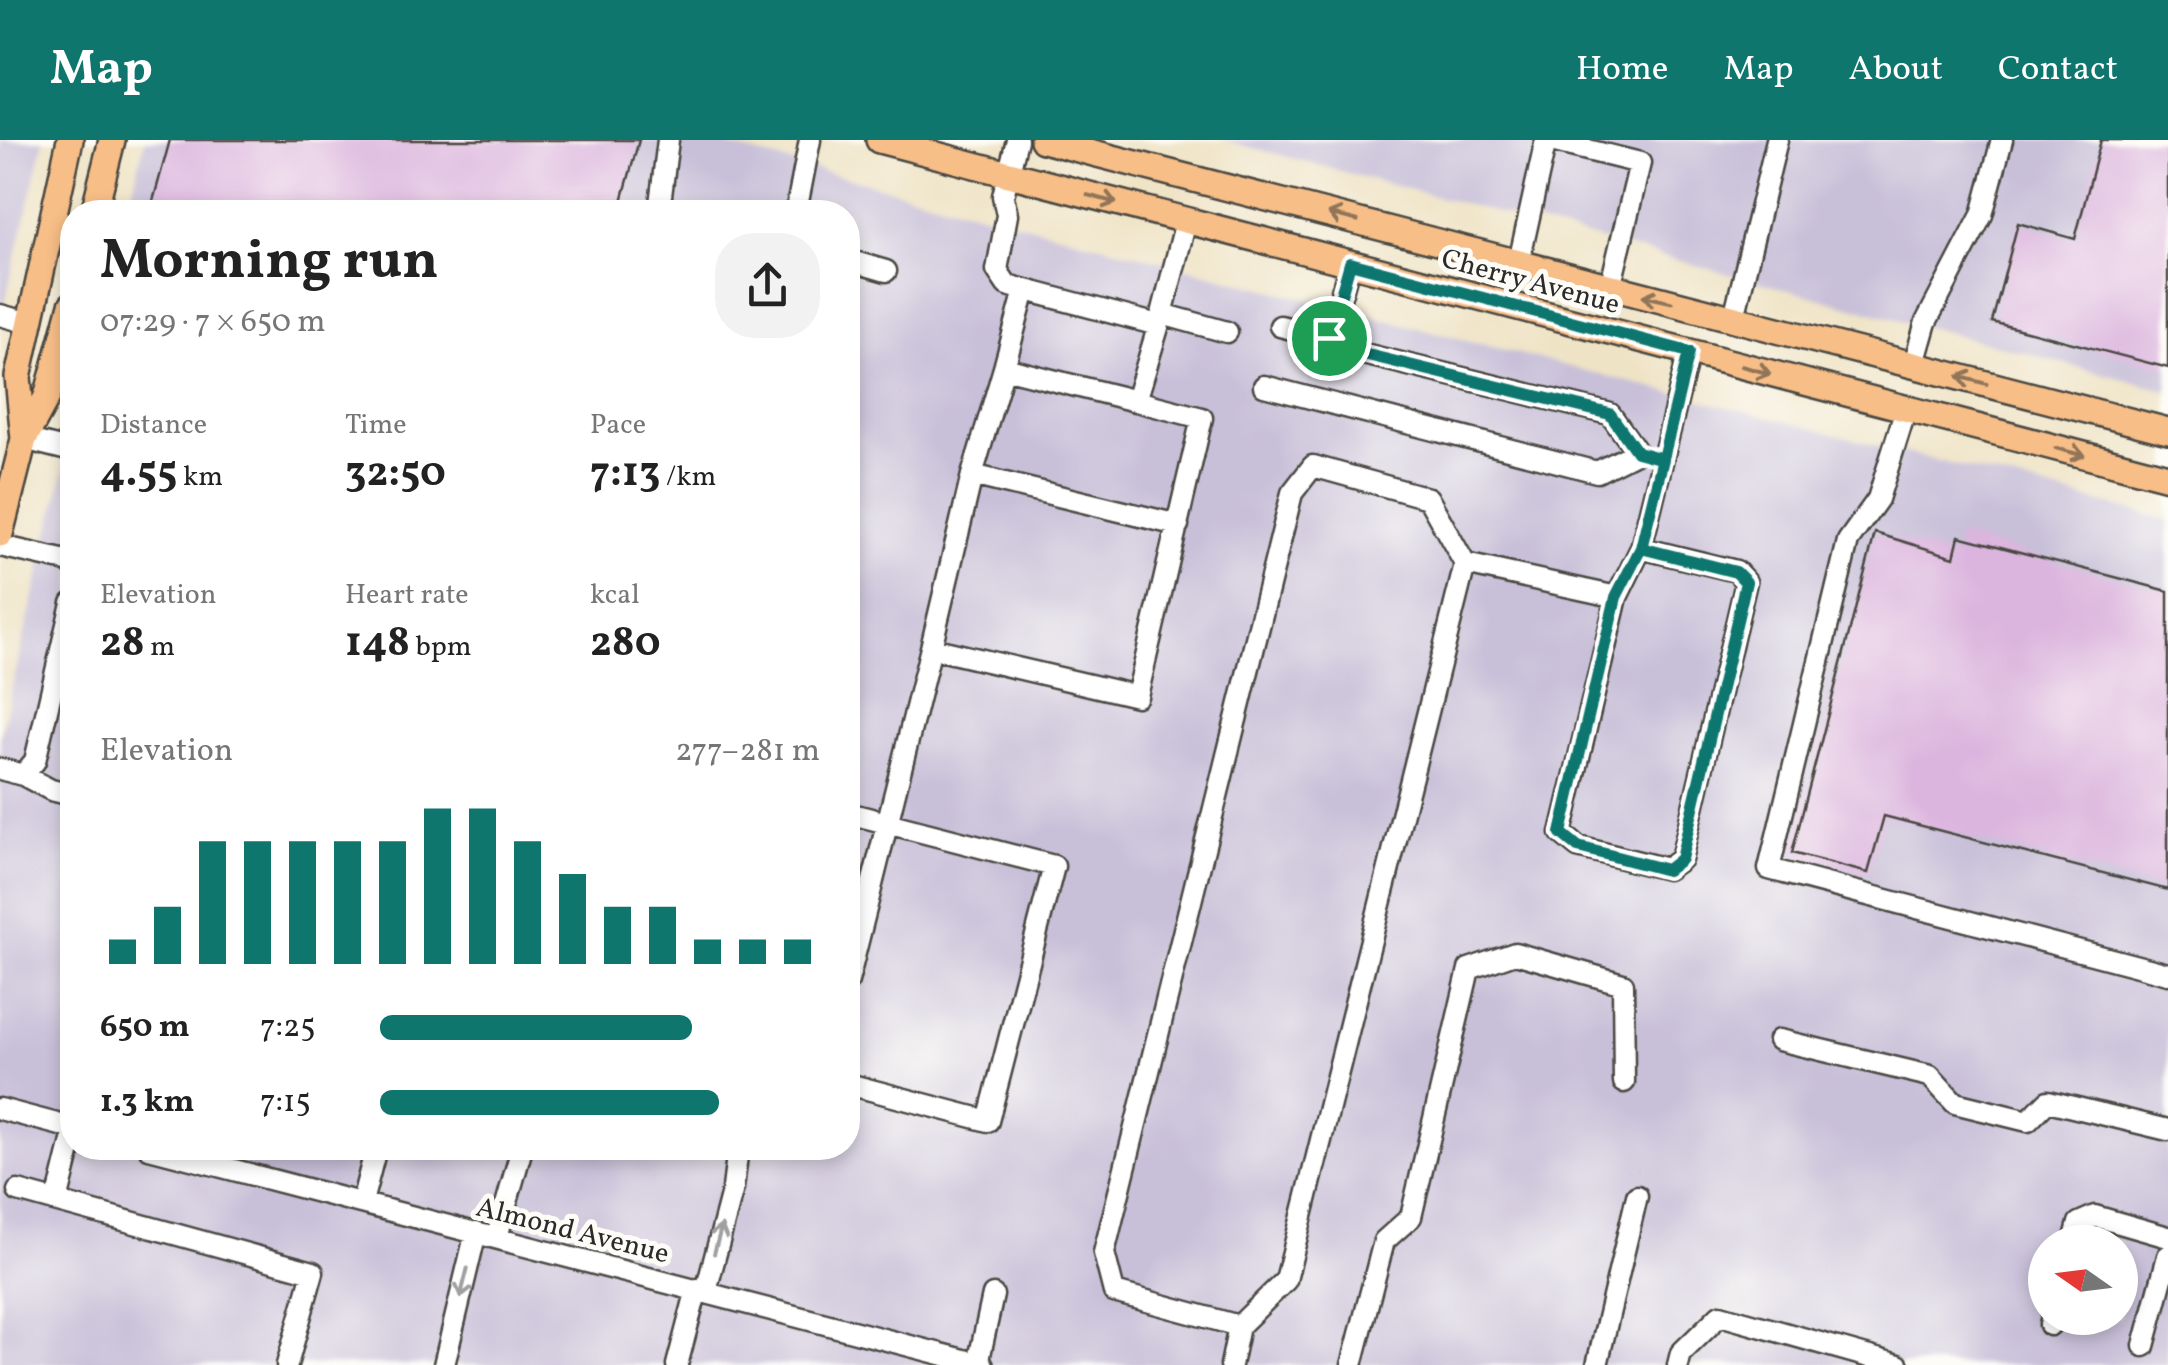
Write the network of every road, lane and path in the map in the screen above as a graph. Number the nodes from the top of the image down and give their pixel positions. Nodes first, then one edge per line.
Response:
1 (70, 140) edge
2 (112, 140) edge
3 (668, 140) edge
4 (810, 140) edge
5 (879, 140) edge
6 (1017, 140) edge
7 (1043, 140) edge
8 (1547, 140) edge
9 (1777, 140) edge
10 (2002, 140) edge
11 (1006, 185) junction
12 (97, 200) edge
13 (660, 200) edge
14 (798, 200) edge
15 (1186, 221) junction
16 (1520, 262) junction
17 (1350, 263) junction
18 (860, 264) edge
19 (886, 272) dead end
20 (1610, 288) junction
21 (1024, 290) junction
22 (0, 315) edge
23 (1734, 317) junction
24 (1160, 319) junction
25 (30, 323) junction
26 (1280, 326) dead end
27 (1226, 332) dead end
28 (1329, 338) junction
29 (1689, 352) junction
30 (1914, 364) junction
31 (60, 368) edge
32 (1004, 368) junction
33 (9, 375) edge
34 (1264, 386) dead end
35 (1136, 401) junction
36 (1906, 409) junction
37 (2168, 431) edge
38 (24, 439) junction
39 (60, 448) edge
40 (1637, 452) junction
41 (1663, 459) junction
42 (8, 467) edge
43 (972, 475) junction
44 (2168, 477) edge
45 (1178, 526) junction
46 (0, 534) edge
47 (0, 546) edge
48 (1641, 548) junction
49 (60, 560) edge
50 (1465, 564) junction
51 (1616, 597) junction
52 (931, 648) junction
53 (60, 654) edge
54 (0, 769) edge
55 (23, 775) junction
56 (60, 792) edge
57 (860, 817) edge
58 (888, 824) junction
59 (860, 934) edge
60 (2168, 974) edge
61 (1779, 1040) dead end
62 (1624, 1082) dead end
63 (860, 1087) edge
64 (0, 1109) edge
65 (60, 1125) edge
66 (2168, 1130) edge
67 (67, 1160) edge
68 (217, 1160) edge
69 (373, 1160) edge
70 (517, 1160) edge
71 (736, 1160) edge
72 (18, 1191) dead end
73 (1638, 1196) dead end
74 (57, 1201) junction
75 (362, 1202) junction
76 (2078, 1225) edge
77 (2128, 1225) edge
78 (2138, 1228) edge
79 (487, 1235) junction
80 (2168, 1236) edge
81 (2168, 1256) edge
82 (701, 1290) junction
83 (993, 1294) dead end
84 (1239, 1326) junction
85 (2144, 1346) dead end
86 (980, 1364) edge
87 (287, 1365) edge
88 (444, 1365) edge
89 (676, 1365) edge
90 (1231, 1365) edge
91 (1352, 1365) edge
92 (1597, 1365) edge
93 (1678, 1365) edge
94 (1898, 1365) edge

1 - 25 main road
2 - 12 main road
3 - 13 street
4 - 14 street
5 - 11 main road, Cherry Avenue
6 - 11 street
16 -> 7 main road, Cherry Avenue
8 - 16 street
8 - 20 street
9 - 23 street
10 - 30 street
11 -> 15 main road, Cherry Avenue
11 - 21 street
15 - 17 main road, Cherry Avenue
15 - 24 street
16 - 20 main road, Cherry Avenue
17 - 28 street
17 - 29 main road, Cherry Avenue
18 - 19 street
23 -> 20 main road, Cherry Avenue
21 - 24 street
21 - 32 street
22 - 25 street
23 - 30 main road, Cherry Avenue
24 - 27 street
24 - 35 street
25 - 33 main road
26 - 28 street
28 - 40 street
29 -> 36 main road, Cherry Avenue
29 - 41 street
37 -> 30 main road, Cherry Avenue
31 - 38 main road
32 - 35 street
32 - 43 street
33 - 38 main road
34 - 40 street
35 - 45 street
36 -> 44 main road, Cherry Avenue
36 - 60 street
38 - 39 street
38 - 42 main road
40 - 41 street
41 - 48 street
42 - 46 main road
43 - 45 street
43 - 52 street
45 - 52 street
47 - 49 street
48 - 51 street
48 - 51 street
50 - 51 street
50 - 84 street
50 - 84 street
52 - 58 street
53 - 55 street
54 - 55 street
55 - 56 street
57 - 58 street
58 - 59 street
58 - 63 street
61 - 66 street
62 - 91 street
64 - 65 street
67 - 74 street
68 - 75 street, Almond Avenue
69 - 75 street
70 - 79 street
82 -> 71 street
72 - 74 street
73 - 92 street
74 - 87 street
75 - 79 street, Almond Avenue
76 - 77 street
78 - 80 street
79 - 82 street, Almond Avenue
79 -> 88 street
81 - 85 street
82 - 86 street, Almond Avenue
82 - 89 street
83 - 86 street
84 - 90 street
93 - 94 street

